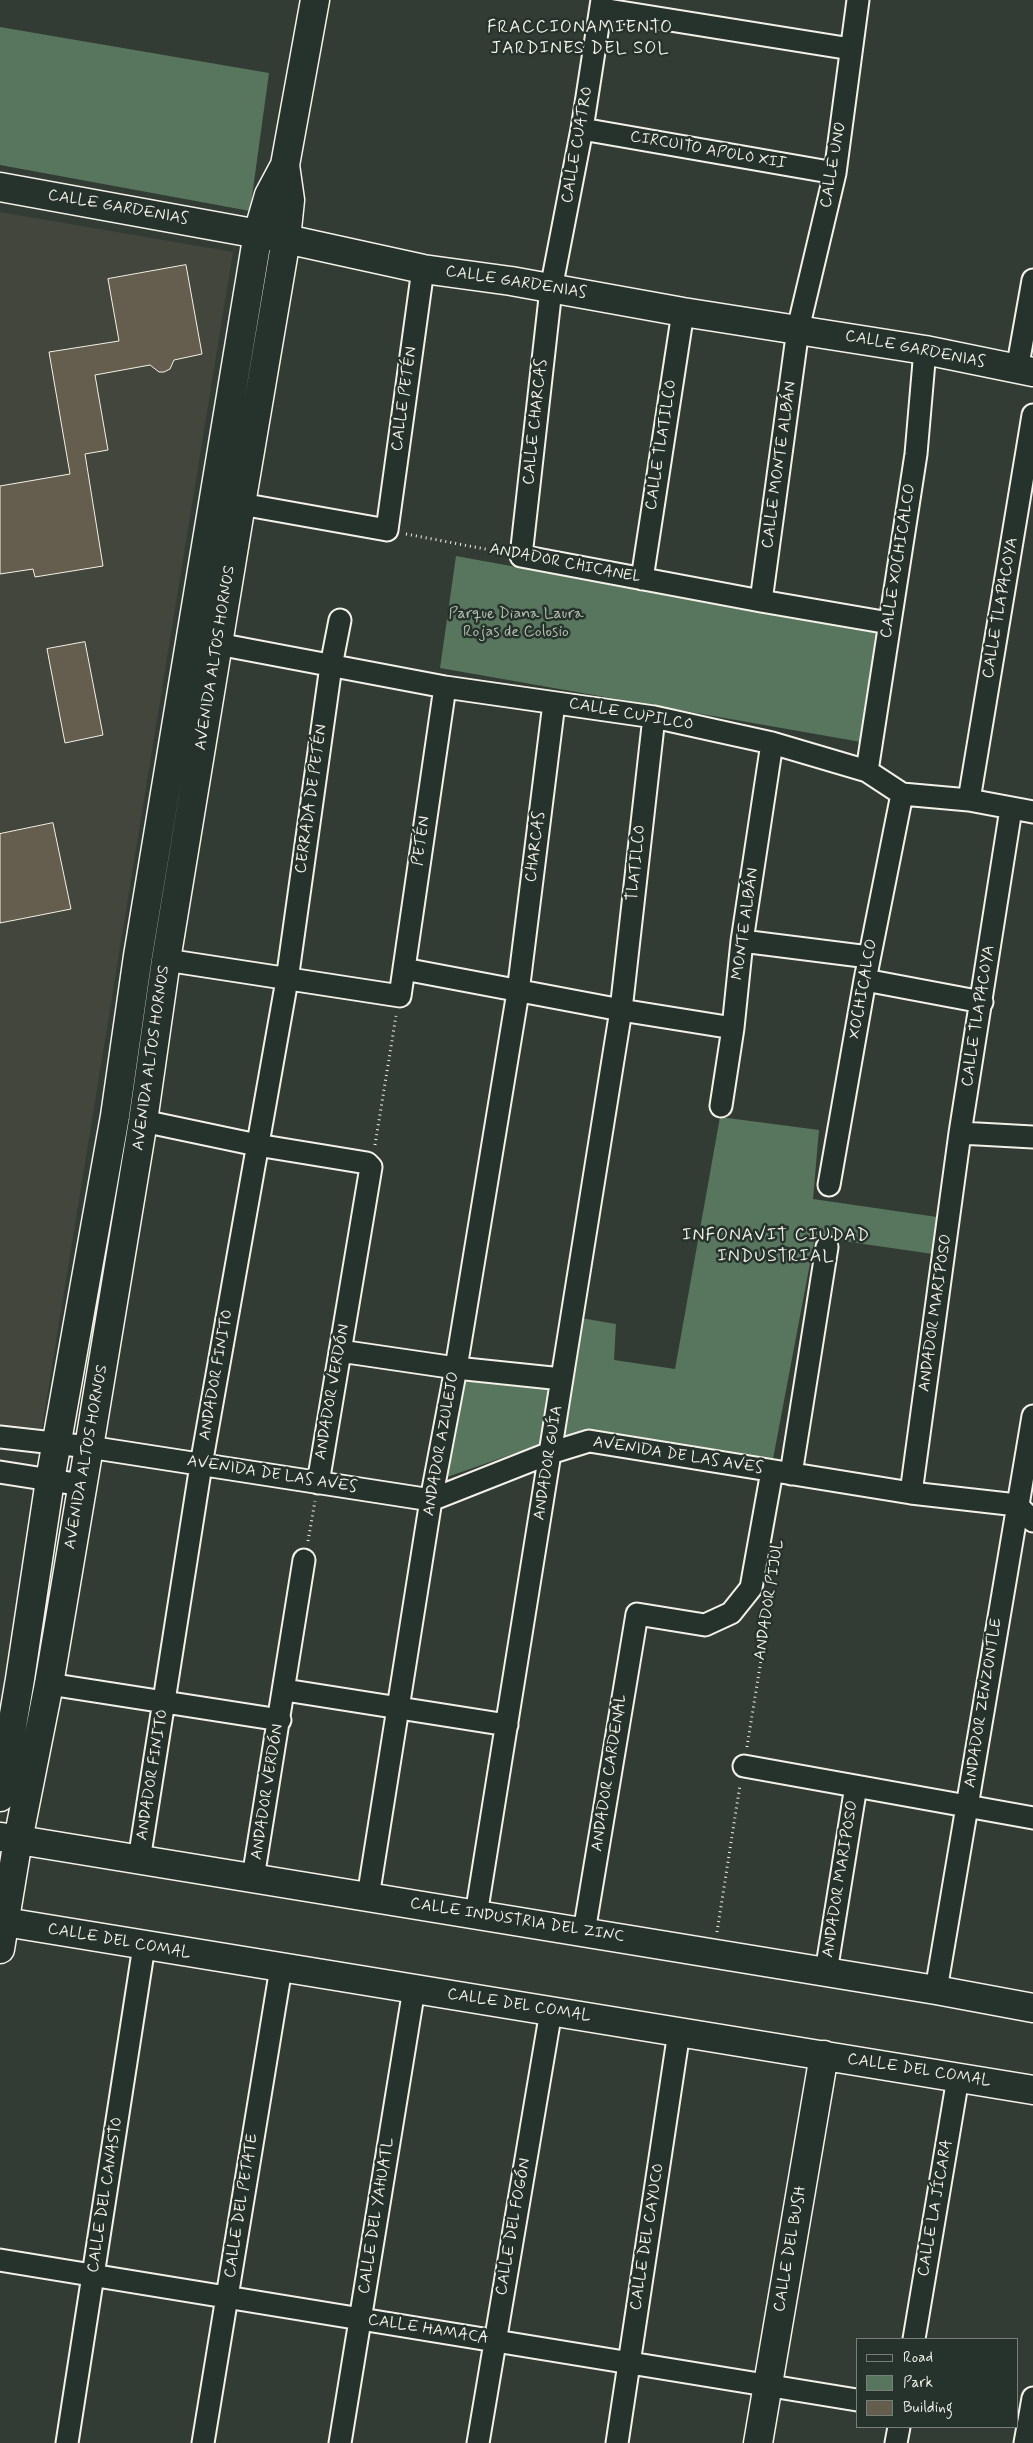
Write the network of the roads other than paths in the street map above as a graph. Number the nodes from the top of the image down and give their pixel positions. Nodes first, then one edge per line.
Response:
1 (316, 0) edge
2 (858, 0) edge
3 (602, 5) edge
4 (851, 49) junction
5 (582, 129) junction
6 (285, 165) junction
7 (835, 173) junction
8 (0, 187) edge
9 (258, 233) junction
10 (286, 239) junction
11 (423, 269) junction
12 (1033, 280) edge
13 (551, 289) junction
14 (683, 312) junction
15 (1030, 312) edge
16 (798, 328) junction
17 (925, 350) junction
18 (1025, 371) edge
19 (1033, 415) edge
20 (1031, 444) edge
21 (241, 504) junction
22 (521, 556) joint
23 (642, 579) junction
24 (761, 601) junction
25 (340, 620) dead end
26 (889, 623) junction
27 (191, 639) junction
28 (219, 644) junction
29 (331, 666) junction
30 (445, 687) junction
31 (554, 703) junction
32 (654, 717) junction
33 (772, 744) junction
34 (867, 771) junction
35 (902, 794) junction
36 (969, 800) junction
37 (1011, 809) junction
38 (1033, 812) edge
39 (742, 940) junction
40 (869, 957) junction
41 (166, 960) junction
42 (404, 969) junction
43 (287, 980) junction
44 (865, 980) junction
45 (518, 992) junction
46 (982, 1002) junction
47 (621, 1010) junction
48 (733, 1028) junction
49 (721, 1106) dead end
50 (143, 1121) junction
51 (960, 1133) junction
52 (1033, 1137) edge
53 (257, 1145) junction
54 (829, 1185) dead end
55 (827, 1247) dead end
56 (340, 1351) junction
57 (456, 1368) junction
58 (562, 1380) junction
59 (1033, 1416) edge
60 (0, 1437) edge
61 (56, 1445) junction
62 (89, 1447) junction
63 (550, 1453) junction
64 (201, 1464) junction
65 (0, 1472) edge
66 (781, 1472) junction
67 (50, 1480) junction
68 (318, 1483) junction
69 (82, 1485) junction
70 (911, 1493) junction
71 (431, 1500) junction
72 (1017, 1505) junction
73 (1033, 1521) edge
74 (304, 1560) road end
75 (49, 1684) junction
76 (285, 1690) junction
77 (166, 1701) junction
78 (399, 1708) junction
79 (280, 1720) junction
80 (506, 1725) junction
81 (744, 1766) road end
82 (856, 1786) junction
83 (0, 1797) edge
84 (967, 1805) junction
85 (1033, 1818) edge
86 (9, 1839) edge
87 (139, 1860) junction
88 (253, 1878) junction
89 (368, 1897) junction
90 (476, 1915) junction
91 (2, 1922) edge
92 (584, 1932) junction
93 (144, 1946) junction
94 (0, 1949) edge
95 (281, 1968) junction
96 (826, 1972) junction
97 (414, 1989) junction
98 (936, 1990) junction
99 (1033, 2008) edge
100 (551, 2011) junction
101 (679, 2032) junction
102 (824, 2055) junction
103 (958, 2078) junction
104 (1033, 2090) edge
105 (0, 2260) edge
106 (93, 2274) junction
107 (228, 2296) junction
108 (360, 2318) junction
109 (914, 2338) edge
110 (495, 2340) junction
111 (629, 2363) junction
112 (768, 2386) junction
113 (1033, 2398) edge
114 (856, 2400) edge
115 (899, 2428) edge
116 (1026, 2432) edge
117 (67, 2443) edge
118 (203, 2443) edge
119 (340, 2443) edge
120 (478, 2443) edge
121 (617, 2443) edge
122 (758, 2443) edge
123 (896, 2443) edge

1 - 6 street, AVENIDA ALTOS HORNOS
2 - 4 street, CALLE UNO
3 - 4 street
3 - 5 street, CALLE CUATRO
4 - 7 street, CALLE UNO
5 - 7 street, CIRCUITO APOLO XII
5 - 13 street, CALLE CUATRO
6 - 9 street, AVENIDA ALTOS HORNOS
6 - 10 street, AVENIDA ALTOS HORNOS
7 - 16 street, CALLE UNO
8 - 9 street, CALLE GARDENIAS
9 - 10 street, CALLE GARDENIAS
9 - 27 street, AVENIDA ALTOS HORNOS
10 - 11 street, CALLE GARDENIAS
10 - 21 street, AVENIDA ALTOS HORNOS
11 - 13 street, CALLE GARDENIAS
11 - 21 street, CALLE PETÉN
12 - 15 street
13 - 14 street, CALLE GARDENIAS
13 - 22 street, CALLE CHARCAS
14 - 16 street, CALLE GARDENIAS
14 - 23 street, CALLE TLATILCO
15 - 18 street
16 - 17 street, CALLE GARDENIAS
16 - 24 street, CALLE MONTE ALBÁN
17 - 18 street, CALLE GARDENIAS
17 - 26 street, CALLE XOCHICALCO
19 - 20 street, CALLE TLAPACOYA
20 - 36 street, CALLE TLAPACOYA
21 - 28 street, AVENIDA ALTOS HORNOS
22 - 23 street, ANDADOR CHICANEL
23 - 24 street, ANDADOR CHICANEL
24 - 26 street, ANDADOR CHICANEL
25 - 29 street, CERRADA DE PETÉN
26 - 34 street, CALLE XOCHICALCO
27 - 28 street, CALLE CUPILCO
27 - 61 street, AVENIDA ALTOS HORNOS
28 - 29 street, CALLE CUPILCO
28 - 41 street, AVENIDA ALTOS HORNOS
29 - 30 street, CALLE CUPILCO
29 - 43 street, CERRADA DE PETÉN
30 - 31 street, CALLE CUPILCO
30 - 42 street, PETÉN
31 - 32 street, CALLE CUPILCO
31 - 45 street, CHARCAS
32 - 33 street, CALLE CUPILCO
32 - 47 street, TLATILCO
33 - 34 street, CALLE CUPILCO
33 - 39 street, MONTE ALBÁN
34 - 35 street, CALLE CUPILCO
35 - 36 street, CALLE CUPILCO
35 - 40 street, XOCHICALCO
36 - 37 street, CALLE CUPILCO
37 - 38 street, CALLE CUPILCO
37 - 46 street, CALLE TLAPACOYA
39 - 40 street
39 - 48 street, MONTE ALBÁN
40 - 44 street, XOCHICALCO
41 - 43 street
41 - 50 street, AVENIDA ALTOS HORNOS
42 - 43 street, PETÉN
42 - 45 street
43 - 53 street, ANDADOR FINITO
44 - 46 street
44 - 54 street, XOCHICALCO
45 - 47 street
45 - 57 street, ANDADOR AZULEJO
46 - 51 street, CALLE TLAPACOYA
47 - 48 street
47 - 58 street, ANDADOR GUÍA
48 - 49 street, MONTE ALBÁN
50 - 53 street
50 - 62 street, AVENIDA ALTOS HORNOS
51 - 52 street
51 - 70 street, ANDADOR MARIPOSO
53 - 56 street, ANDADOR VERDÓN
53 - 64 street, ANDADOR FINITO
55 - 66 street
56 - 57 street
56 - 68 street, ANDADOR VERDÓN
57 - 58 street
57 - 71 street, ANDADOR AZULEJO
58 - 63 street, ANDADOR GUÍA
59 - 72 street, ANDADOR ZENZONTLE
60 - 61 street, AVENIDA DE LAS AVES
61 - 62 street, AVENIDA DE LAS AVES
61 - 67 street, AVENIDA ALTOS HORNOS
62 - 64 street, AVENIDA DE LAS AVES
62 - 69 street, AVENIDA ALTOS HORNOS
63 - 66 street, AVENIDA DE LAS AVES
63 - 71 street, AVENIDA DE LAS AVES
63 - 80 street, ANDADOR GUÍA
64 - 68 street, AVENIDA DE LAS AVES
64 - 77 street, ANDADOR FINITO
65 - 67 street
66 - 70 street, AVENIDA DE LAS AVES
66 - 92 street, ANDADOR CARDENAL
67 - 69 street
67 - 83 street, AVENIDA ALTOS HORNOS
68 - 71 street, AVENIDA DE LAS AVES
69 - 75 street, AVENIDA ALTOS HORNOS
70 - 72 street, AVENIDA DE LAS AVES
71 - 78 street, ANDADOR AZULEJO
72 - 73 street
72 - 84 street, ANDADOR ZENZONTLE
74 - 76 street, ANDADOR VERDÓN
75 - 77 street
75 - 86 street, AVENIDA ALTOS HORNOS
76 - 78 street
76 - 79 street, ANDADOR VERDÓN
77 - 79 street
77 - 87 street, ANDADOR FINITO
78 - 80 street
78 - 89 street, ANDADOR AZULEJO
79 - 88 street, ANDADOR VERDÓN
80 - 90 street, ANDADOR GUÍA
81 - 82 street
82 - 84 street
82 - 96 street, ANDADOR MARIPOSO
84 - 85 street
84 - 98 street, ANDADOR ZENZONTLE
86 - 87 street, CALLE INDUSTRIA DEL ZINC
86 - 91 street, AVENIDA ALTOS HORNOS
87 - 88 street, CALLE INDUSTRIA DEL ZINC
88 - 89 street, CALLE INDUSTRIA DEL ZINC
89 - 90 street, CALLE INDUSTRIA DEL ZINC
90 - 92 street, CALLE INDUSTRIA DEL ZINC
91 - 93 street, CALLE DEL COMAL
91 - 94 street, AVENIDA ALTOS HORNOS
92 - 96 street, CALLE INDUSTRIA DEL ZINC
93 - 95 street, CALLE DEL COMAL
93 - 106 street, CALLE DEL CANASTO
95 - 97 street, CALLE DEL COMAL
95 - 107 street, CALLE DEL PETATE
96 - 98 street, CALLE INDUSTRIA DEL ZINC
97 - 100 street, CALLE DEL COMAL
97 - 108 street, CALLE DEL YAHUATL
98 - 99 street, CALLE INDUSTRIA DEL ZINC
100 - 101 street, CALLE DEL COMAL
100 - 110 street, CALLE DEL FOGÓN
101 - 102 street, CALLE DEL COMAL
101 - 111 street, CALLE DEL CAYUCO
102 - 103 street, CALLE DEL COMAL
102 - 112 street, CALLE DEL BUSH
103 - 104 street, CALLE DEL COMAL
103 - 109 street, CALLE LA JÍCARA
105 - 106 street, CALLE HAMACA
106 - 107 street, CALLE HAMACA
106 - 117 street, CALLE DEL CANASTO
107 - 108 street, CALLE HAMACA
107 - 118 street, CALLE DEL PETATE
108 - 110 street, CALLE HAMACA
108 - 119 street, CALLE DEL YAHUATL
110 - 111 street, CALLE HAMACA
110 - 120 street, CALLE DEL FOGÓN
111 - 112 street, CALLE HAMACA
111 - 121 street, CALLE DEL CAYUCO
112 - 114 street, CALLE HAMACA
112 - 122 street, CALLE DEL BUSH
113 - 116 street
115 - 123 street

